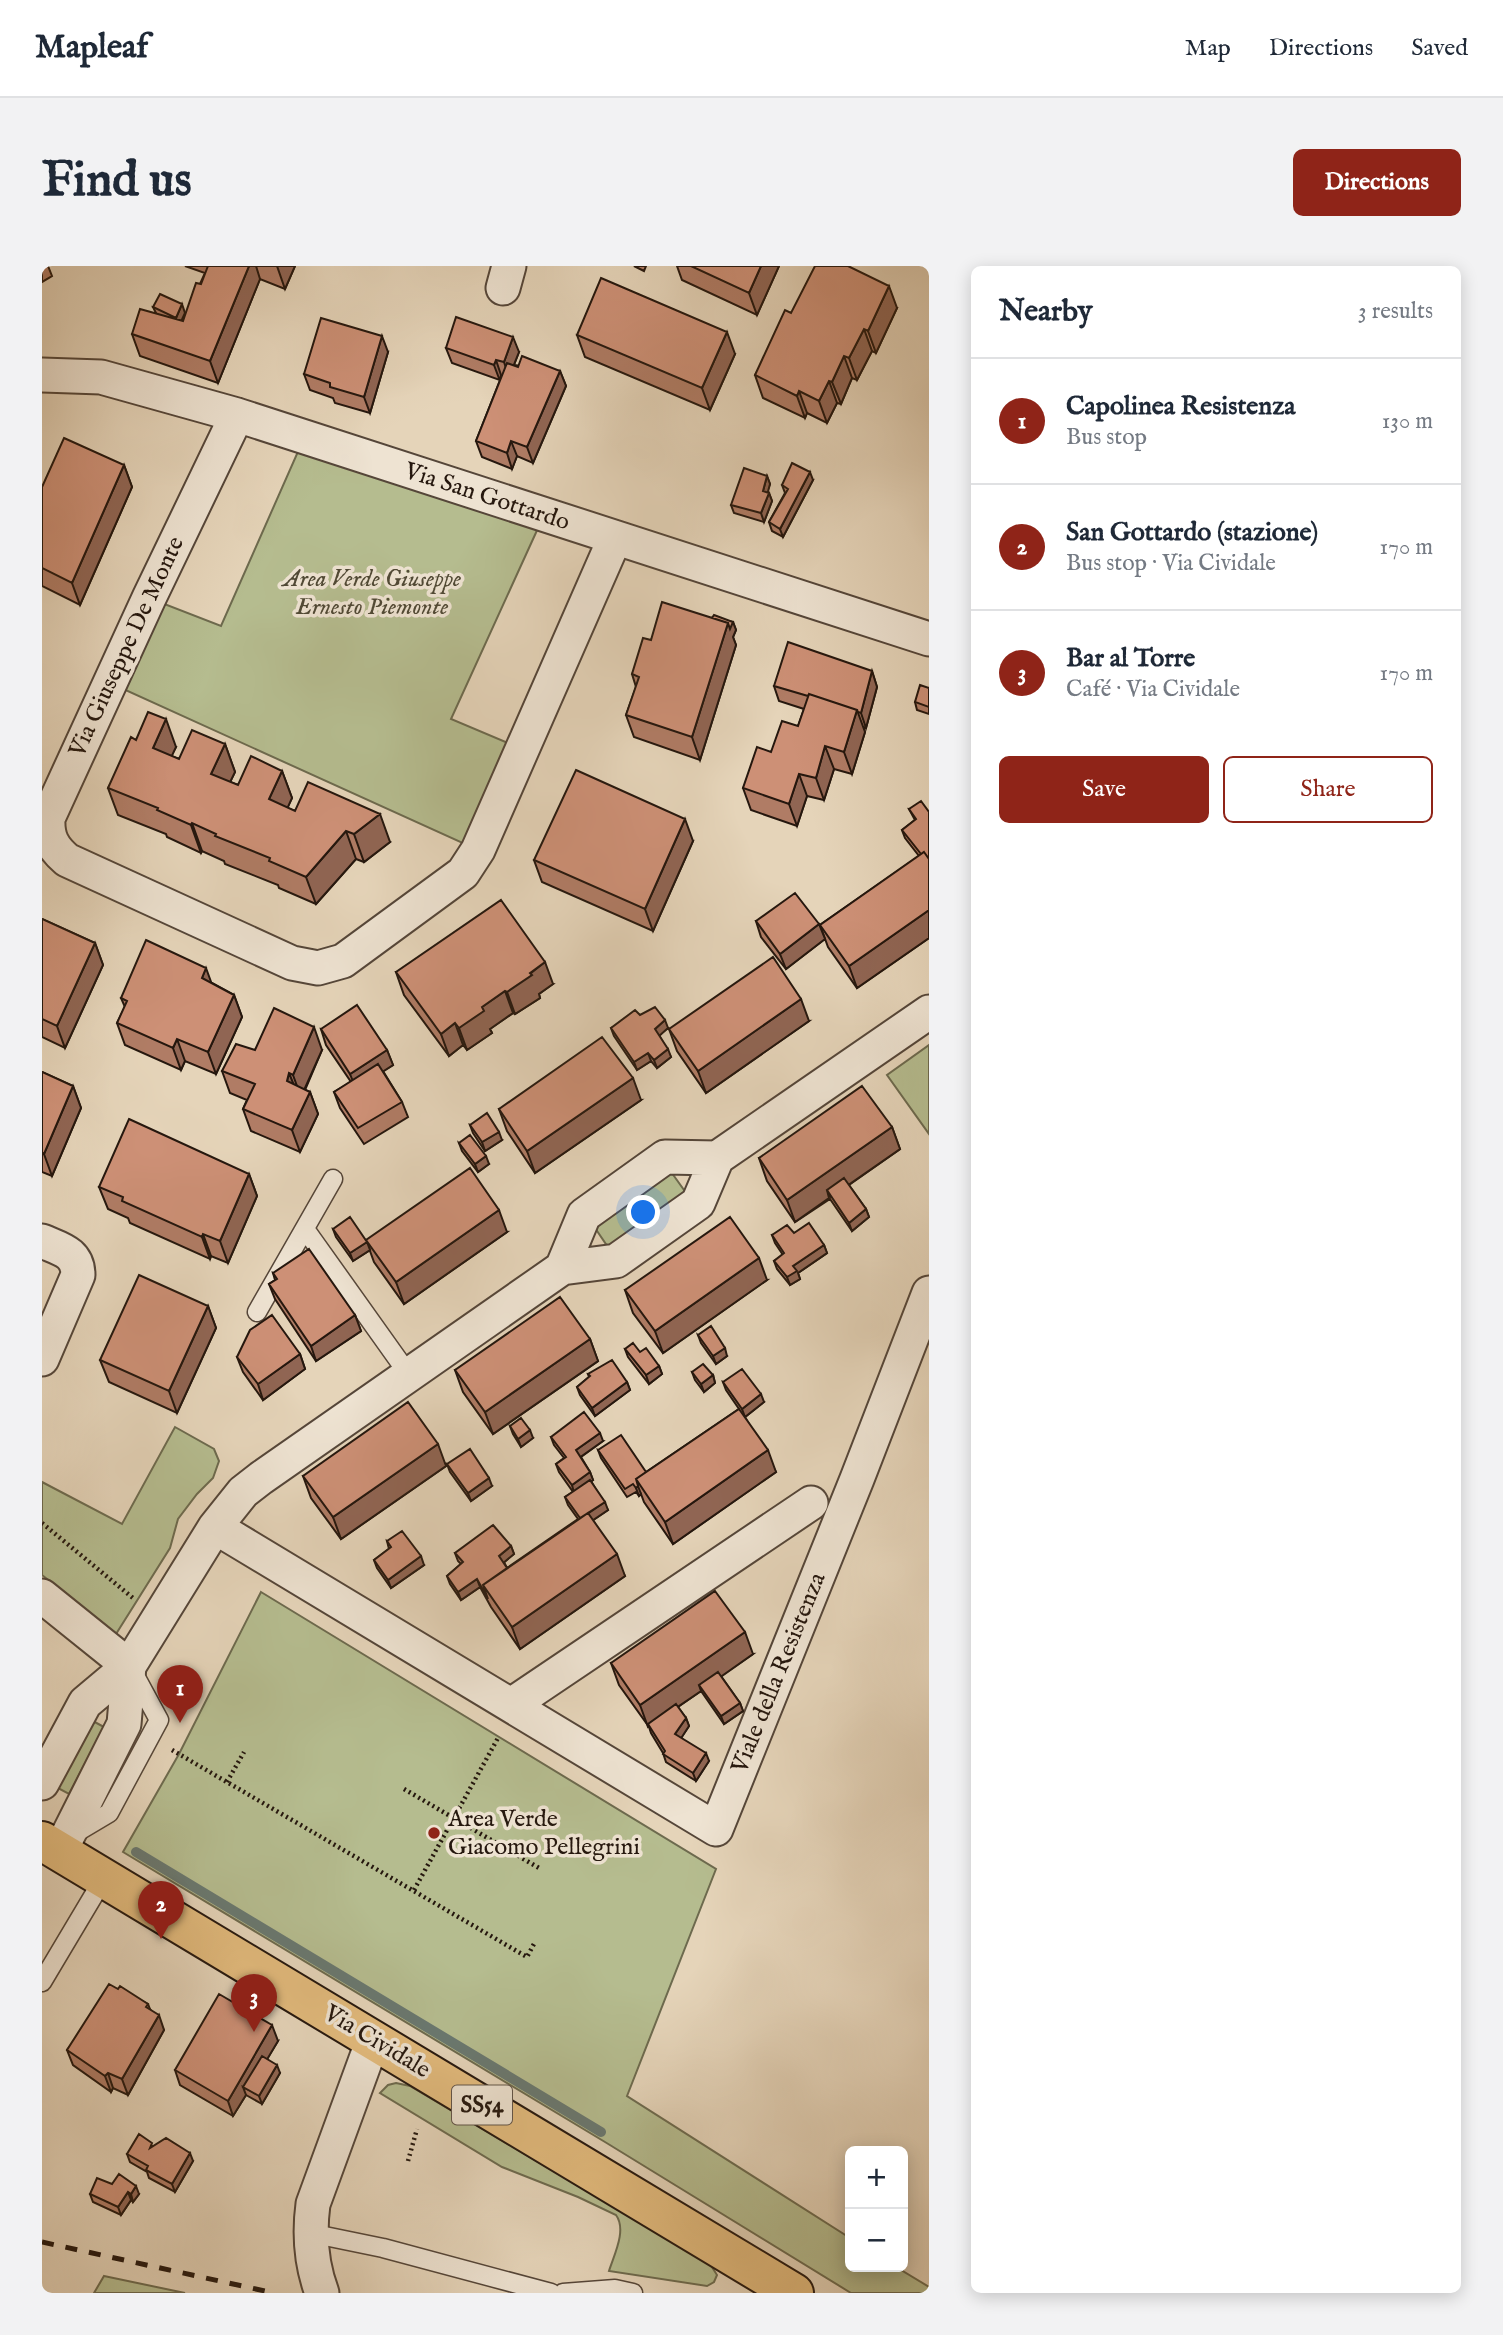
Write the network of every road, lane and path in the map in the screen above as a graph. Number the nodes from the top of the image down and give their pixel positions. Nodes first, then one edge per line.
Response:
1 (42, 375) edge
2 (237, 415) junction
3 (615, 538) junction
4 (929, 639) edge
5 (46, 840) edge
6 (929, 1012) edge
7 (717, 1158) junction
8 (333, 1179) dead end
9 (305, 1229) junction
10 (42, 1241) edge
11 (562, 1268) junction
12 (929, 1293) edge
13 (257, 1312) dead end
14 (42, 1359) edge
15 (408, 1375) junction
16 (811, 1503) dead end
17 (42, 1523) edge
18 (215, 1527) junction
19 (42, 1596) edge
20 (158, 1619) junction
21 (129, 1666) junction
22 (511, 1705) junction
23 (150, 1738) junction
24 (244, 1752) dead end
25 (227, 1782) junction
26 (42, 1783) edge
27 (404, 1788) dead end
28 (455, 1818) junction
29 (56, 1844) edge
30 (539, 1868) dead end
31 (104, 1878) junction
32 (414, 1890) junction
33 (535, 1942) dead end
34 (42, 1982) edge
35 (373, 2039) junction
36 (417, 2129) dead end
37 (408, 2161) dead end
38 (310, 2233) junction
39 (770, 2287) edge
40 (322, 2293) edge
41 (551, 2293) edge
42 (563, 2293) edge
43 (633, 2293) edge

1 - 2 street, Via San Gottardo
2 - 3 street, Via San Gottardo
2 - 5 street, Via Giuseppe De Monte
3 - 4 street, Via San Gottardo
3 - 5 street, Via Giuseppe De Monte
6 - 7 street
7 - 11 street
7 - 11 street
8 - 9 lane
9 - 13 lane
9 - 15 lane
10 - 14 street
11 - 15 street
12 - 22 street, Viale della Resistenza
15 - 18 street
16 - 22 street
17 - 20 path
18 - 20 street
18 - 22 street, Viale della Resistenza
19 - 21 street
20 - 21 street
21 - 23 lane
21 - 26 street
21 - 29 street
22 - 28 path
23 - 25 path
23 - 29 lane
24 - 25 path
25 - 32 path
27 - 28 path
28 - 30 path
28 - 32 path
29 - 31 main road, Via Cividale
31 - 34 lane
31 - 35 main road, Via Cividale
32 - 33 path
35 - 38 street
35 - 39 main road, Via Cividale / SS54
36 - 37 path
38 - 40 street
38 - 41 lane
42 - 43 lane

